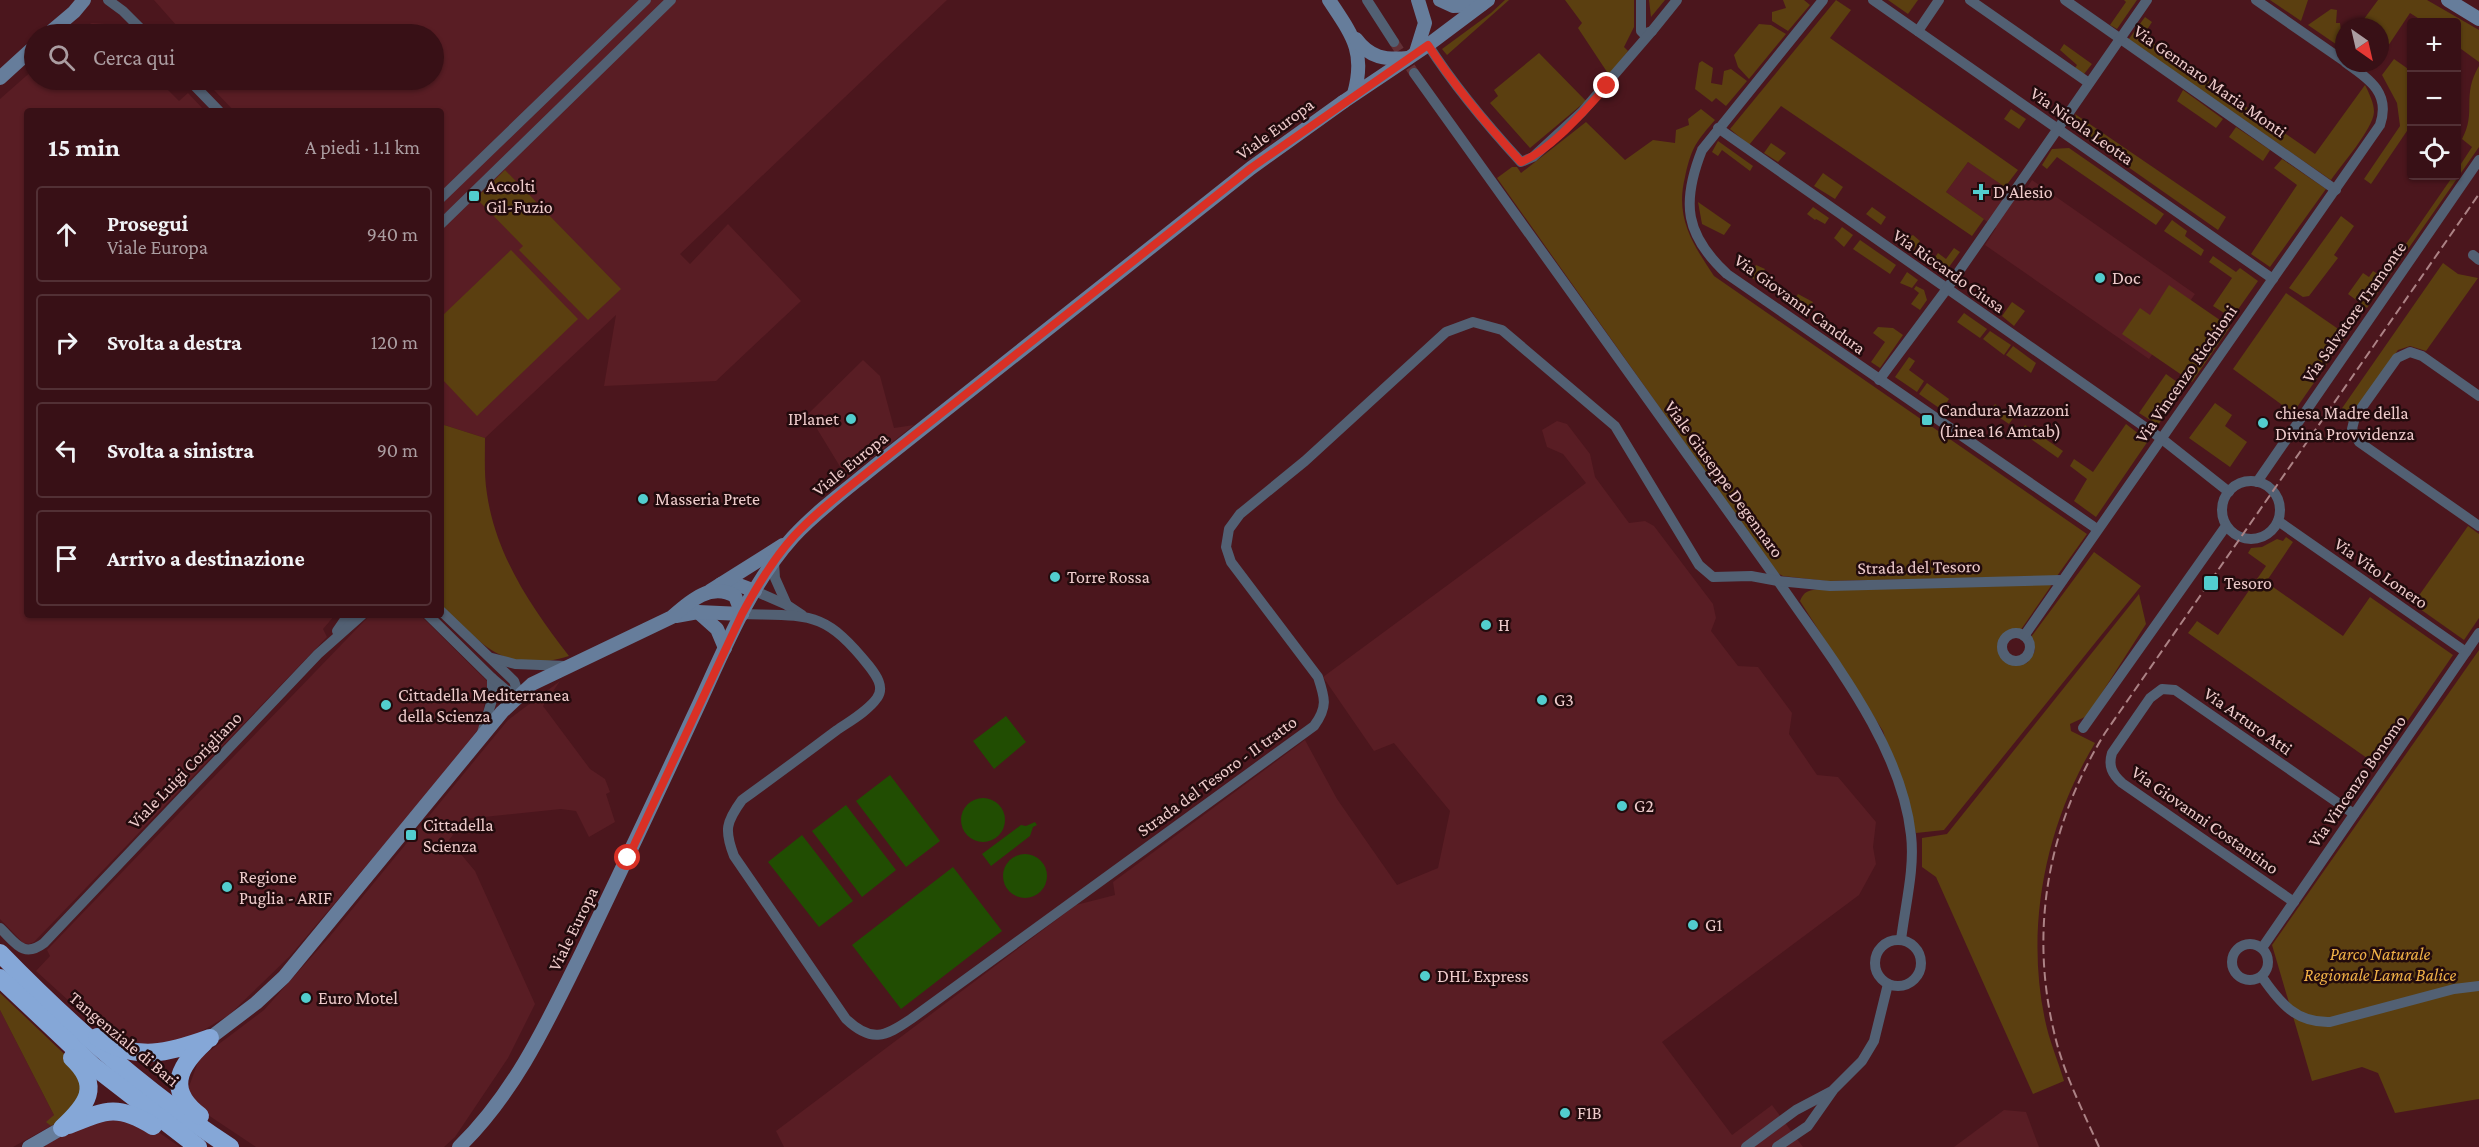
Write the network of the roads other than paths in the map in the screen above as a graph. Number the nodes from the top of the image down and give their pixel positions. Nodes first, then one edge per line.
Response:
1 (84, 0) edge
2 (108, 0) edge
3 (646, 0) edge
4 (671, 0) edge
5 (1329, 0) edge
6 (1367, 0) edge
7 (1418, 0) edge
8 (1440, 0) edge
9 (1641, 0) edge
10 (1677, 0) edge
11 (1823, 0) edge
12 (1873, 0) edge
13 (1939, 0) edge
14 (1970, 0) edge
15 (2065, 0) edge
16 (2147, 0) edge
17 (2256, 0) edge
18 (2448, 0) edge
19 (1486, 2) edge
20 (1337, 13) junction
21 (2479, 19) edge
22 (60, 24) edge
23 (136, 24) edge
24 (1652, 30) junction
25 (1918, 31) junction
26 (2120, 39) junction
27 (1394, 42) tunnel mouth
28 (1417, 52) junction
29 (2335, 55) edge
30 (24, 56) edge
31 (2359, 72) edge
32 (1414, 74) tunnel mouth
33 (0, 78) edge
34 (2089, 83) junction
35 (199, 90) edge
36 (1349, 98) junction
37 (216, 108) edge
38 (1718, 128) junction
39 (2057, 130) junction
40 (2479, 160) edge
41 (2336, 190) junction
42 (444, 195) edge
43 (444, 221) edge
44 (2273, 279) junction
45 (1946, 290) junction
46 (1879, 380) junction
47 (2479, 396) edge
48 (2162, 439) junction
49 (2257, 482) junction
50 (2229, 492) junction
51 (2278, 521) junction
52 (2226, 526) junction
53 (2479, 526) edge
54 (2097, 529) junction
55 (792, 538) junction
56 (774, 562) junction
57 (2061, 580) junction
58 (1778, 581) junction
59 (721, 584) junction
60 (755, 591) junction
61 (708, 592) junction
62 (788, 605) junction
63 (698, 612) junction
64 (444, 614) edge
65 (742, 614) junction
66 (771, 615) junction
67 (803, 616) junction
68 (672, 617) junction
69 (346, 618) edge
70 (359, 618) edge
71 (431, 618) edge
72 (2479, 633) edge
73 (2024, 636) dead end
74 (725, 648) junction
75 (2466, 652) junction
76 (318, 654) junction
77 (490, 658) junction
78 (569, 666) junction
79 (492, 678) junction
80 (519, 695) junction
81 (2130, 727) joint
82 (2083, 728) dead end
83 (479, 739) junction
84 (2354, 814) junction
85 (2294, 902) junction
86 (0, 927) edge
87 (1900, 940) junction
88 (2262, 948) junction
89 (0, 953) edge
90 (2262, 977) junction
91 (0, 978) edge
92 (1888, 984) junction
93 (2479, 986) edge
94 (0, 988) edge
95 (54, 1006) junction
96 (210, 1038) junction
97 (1834, 1089) junction
98 (62, 1128) junction
99 (225, 1144) edge
100 (29, 1147) edge
101 (189, 1147) edge
102 (198, 1147) edge
103 (459, 1147) edge
104 (1746, 1147) edge
105 (1777, 1147) edge

1 - 22 main road
2 - 23 street
3 - 42 street
4 - 43 street
5 - 20 main road
6 - 27 street
7 - 28 main road
8 - 19 main road
9 - 24 street
10 - 24 street
11 - 38 street, Via Giovanni Candura
12 - 25 street, Via Nicola Leotta
13 - 25 street
14 - 34 street
15 - 26 street, Via Gennaro Maria Monti
16 - 26 street
17 - 29 street
18 - 21 main road
19 - 28 main road, Viale Europa
20 - 28 main road
20 - 36 main road
24 - 28 street
25 - 39 street, Via Nicola Leotta
26 - 34 street
26 - 41 street, Via Gennaro Maria Monti
28 - 36 main road, Viale Europa, bridge
30 - 33 main road
31 - 41 street, Via Vincenzo Ricchioni
32 - 58 street, Viale Giuseppe Degennaro
34 - 39 street
35 - 37 street
36 - 55 main road, Viale Europa
38 - 45 street, Via Riccardo Ciusa
38 - 46 street, Via Giovanni Candura
39 - 44 street, Via Nicola Leotta
39 - 45 street
40 - 49 street, Via Salvatore Tramonte
41 - 44 street, Via Vincenzo Ricchioni
44 - 48 street, Via Vincenzo Ricchioni
45 - 46 street
45 - 48 street, Via Riccardo Ciusa
46 - 54 street, Via Giovanni Candura
47 - 53 street
48 - 50 street, Via Riccardo Ciusa
48 - 54 street, Via Vincenzo Ricchioni
49 - 50 street
49 - 51 street
50 - 52 street
51 - 52 street
51 - 75 street, Via Vito Lonero
52 - 82 street
54 - 57 street, Via Vincenzo Ricchioni
55 - 56 main road, Viale Europa
55 - 59 main road
56 - 60 main road, Viale Europa
56 - 62 street
57 - 58 street, Strada del Tesoro
57 - 73 street, Via Vincenzo Ricchioni
58 - 67 street, Strada del Tesoro - II tratto
58 - 87 street, Viale Giuseppe Degennaro
59 - 60 main road
59 - 61 main road
60 - 62 street
60 - 65 main road, Viale Europa
60 - 66 street
61 - 65 main road
61 - 68 main road
62 - 67 street
63 - 65 main road
63 - 68 main road
63 - 74 main road
64 - 77 street
65 - 66 street
65 - 74 main road, Viale Europa
66 - 67 street
68 - 78 main road
69 - 76 street
70 - 76 street, Viale Luigi Corigliano
71 - 79 street
72 - 75 street, Via Vincenzo Bonomo
74 - 103 main road, Viale Europa
75 - 84 street, Via Vincenzo Bonomo
76 - 86 street, Viale Luigi Corigliano
77 - 78 street
77 - 80 street
78 - 80 main road
79 - 80 street
79 - 83 street
80 - 83 main road
81 - 84 street, Via Arturo Atti
81 - 85 street, Via Giovanni Costantino
83 - 96 main road
84 - 85 street, Via Vincenzo Bonomo
85 - 88 street, Via Vincenzo Bonomo
87 - 92 street
87 - 92 street
88 - 90 street
88 - 90 street
89 - 95 highway, Tangenziale di Bari
90 - 93 street
91 - 102 highway
92 - 97 street
94 - 98 highway
95 - 96 highway
95 - 99 highway, Tangenziale di Bari
96 - 99 highway
97 - 104 street
97 - 105 street
98 - 100 main road
98 - 101 highway

